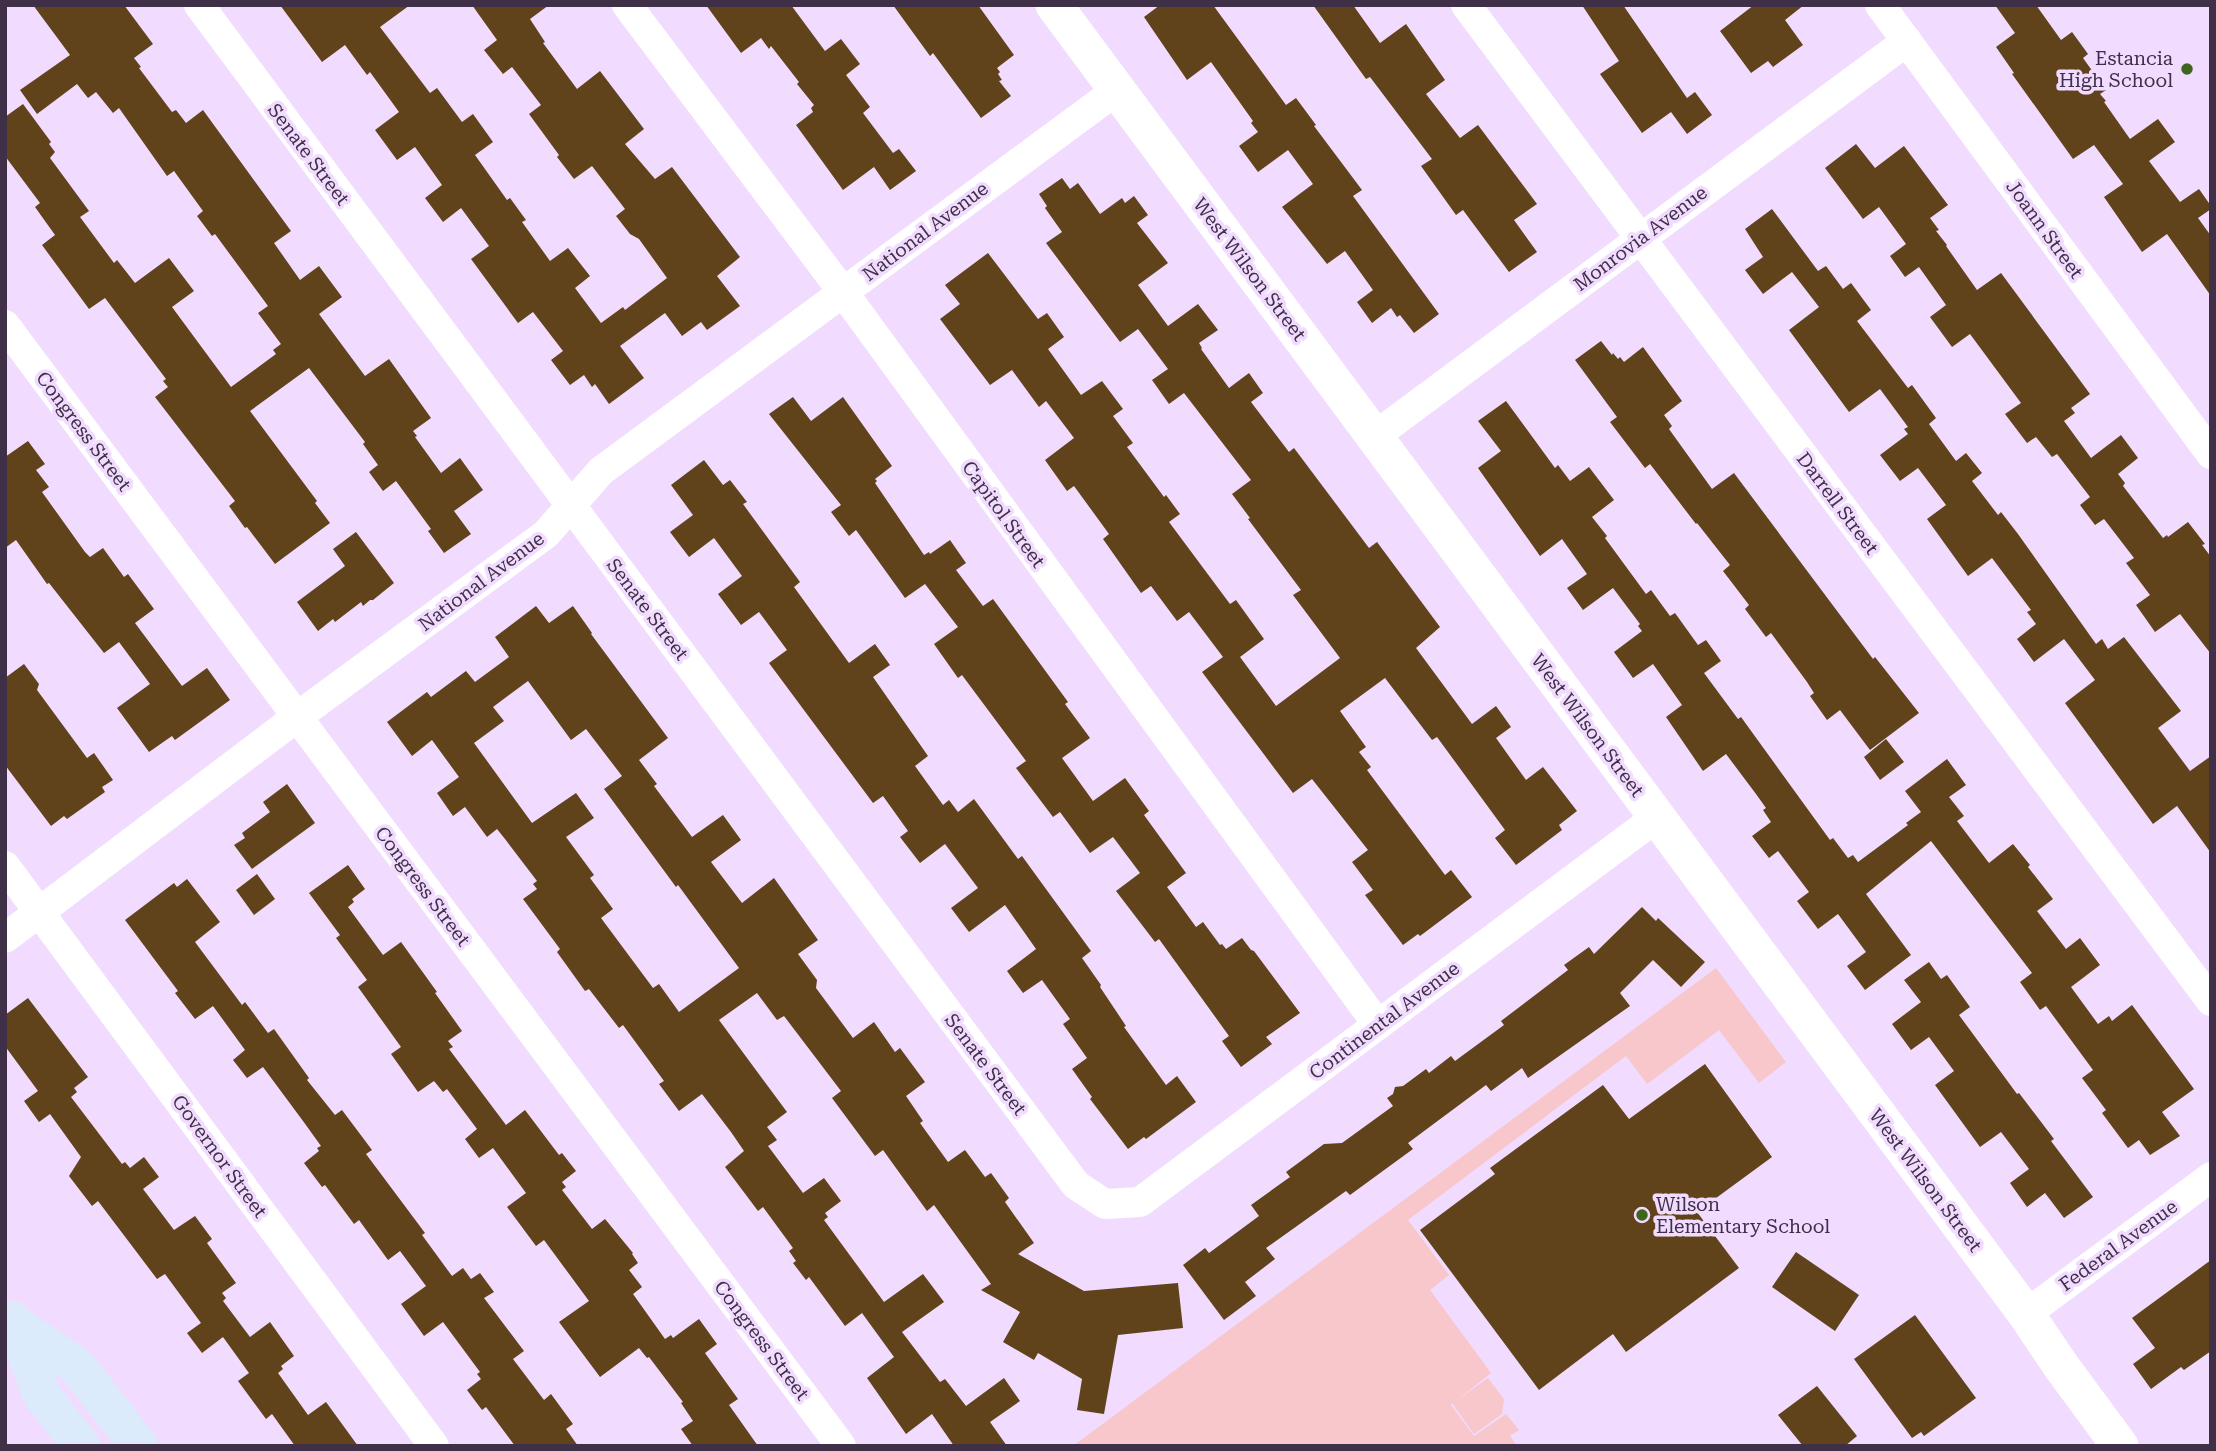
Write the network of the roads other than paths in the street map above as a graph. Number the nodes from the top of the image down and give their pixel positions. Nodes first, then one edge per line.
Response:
1 (199, 5) edge
2 (628, 5) edge
3 (1054, 5) edge
4 (1466, 5) edge
5 (1880, 5) edge
6 (1907, 41) junction
7 (1117, 90) junction
8 (1640, 238) junction
9 (843, 292) junction
10 (5, 326) edge
11 (1375, 436) junction
12 (2211, 454) edge
13 (571, 506) junction
14 (297, 717) junction
15 (1657, 817) junction
16 (5, 866) edge
17 (40, 913) junction
18 (5, 939) edge
19 (2211, 1001) edge
20 (1378, 1025) junction
21 (2211, 1177) edge
22 (1105, 1204) joint
23 (2026, 1314) junction
24 (11, 1318) edge
25 (80, 1446) edge
26 (139, 1446) edge
27 (435, 1446) edge
28 (841, 1446) edge
29 (2120, 1446) edge

1 - 13 street, Senate Street
2 - 9 street, Capitol Street
3 - 7 street, West Wilson Street
4 - 8 street, Darrell Street
5 - 6 street, Joann Street
6 - 8 street, Monrovia Avenue
6 - 12 street, Joann Street
7 - 9 street, National Avenue
7 - 11 street, West Wilson Street
8 - 11 street, Monrovia Avenue
8 - 19 street, Darrell Street
9 - 13 street, National Avenue
9 - 20 street, Capitol Street
10 - 14 street, Congress Street
11 - 15 street, West Wilson Street
13 - 14 street, National Avenue
13 - 22 street, Senate Street
14 - 17 street, National Avenue
14 - 28 street, Congress Street
15 - 20 street, Continental Avenue
15 - 23 street, West Wilson Street
16 - 17 street, Governor Street
17 - 18 street, National Avenue
17 - 27 street, Governor Street
20 - 22 street, Continental Avenue
21 - 23 street, Federal Avenue
23 - 29 street, West Wilson Street
24 - 25 main road
24 - 26 main road

